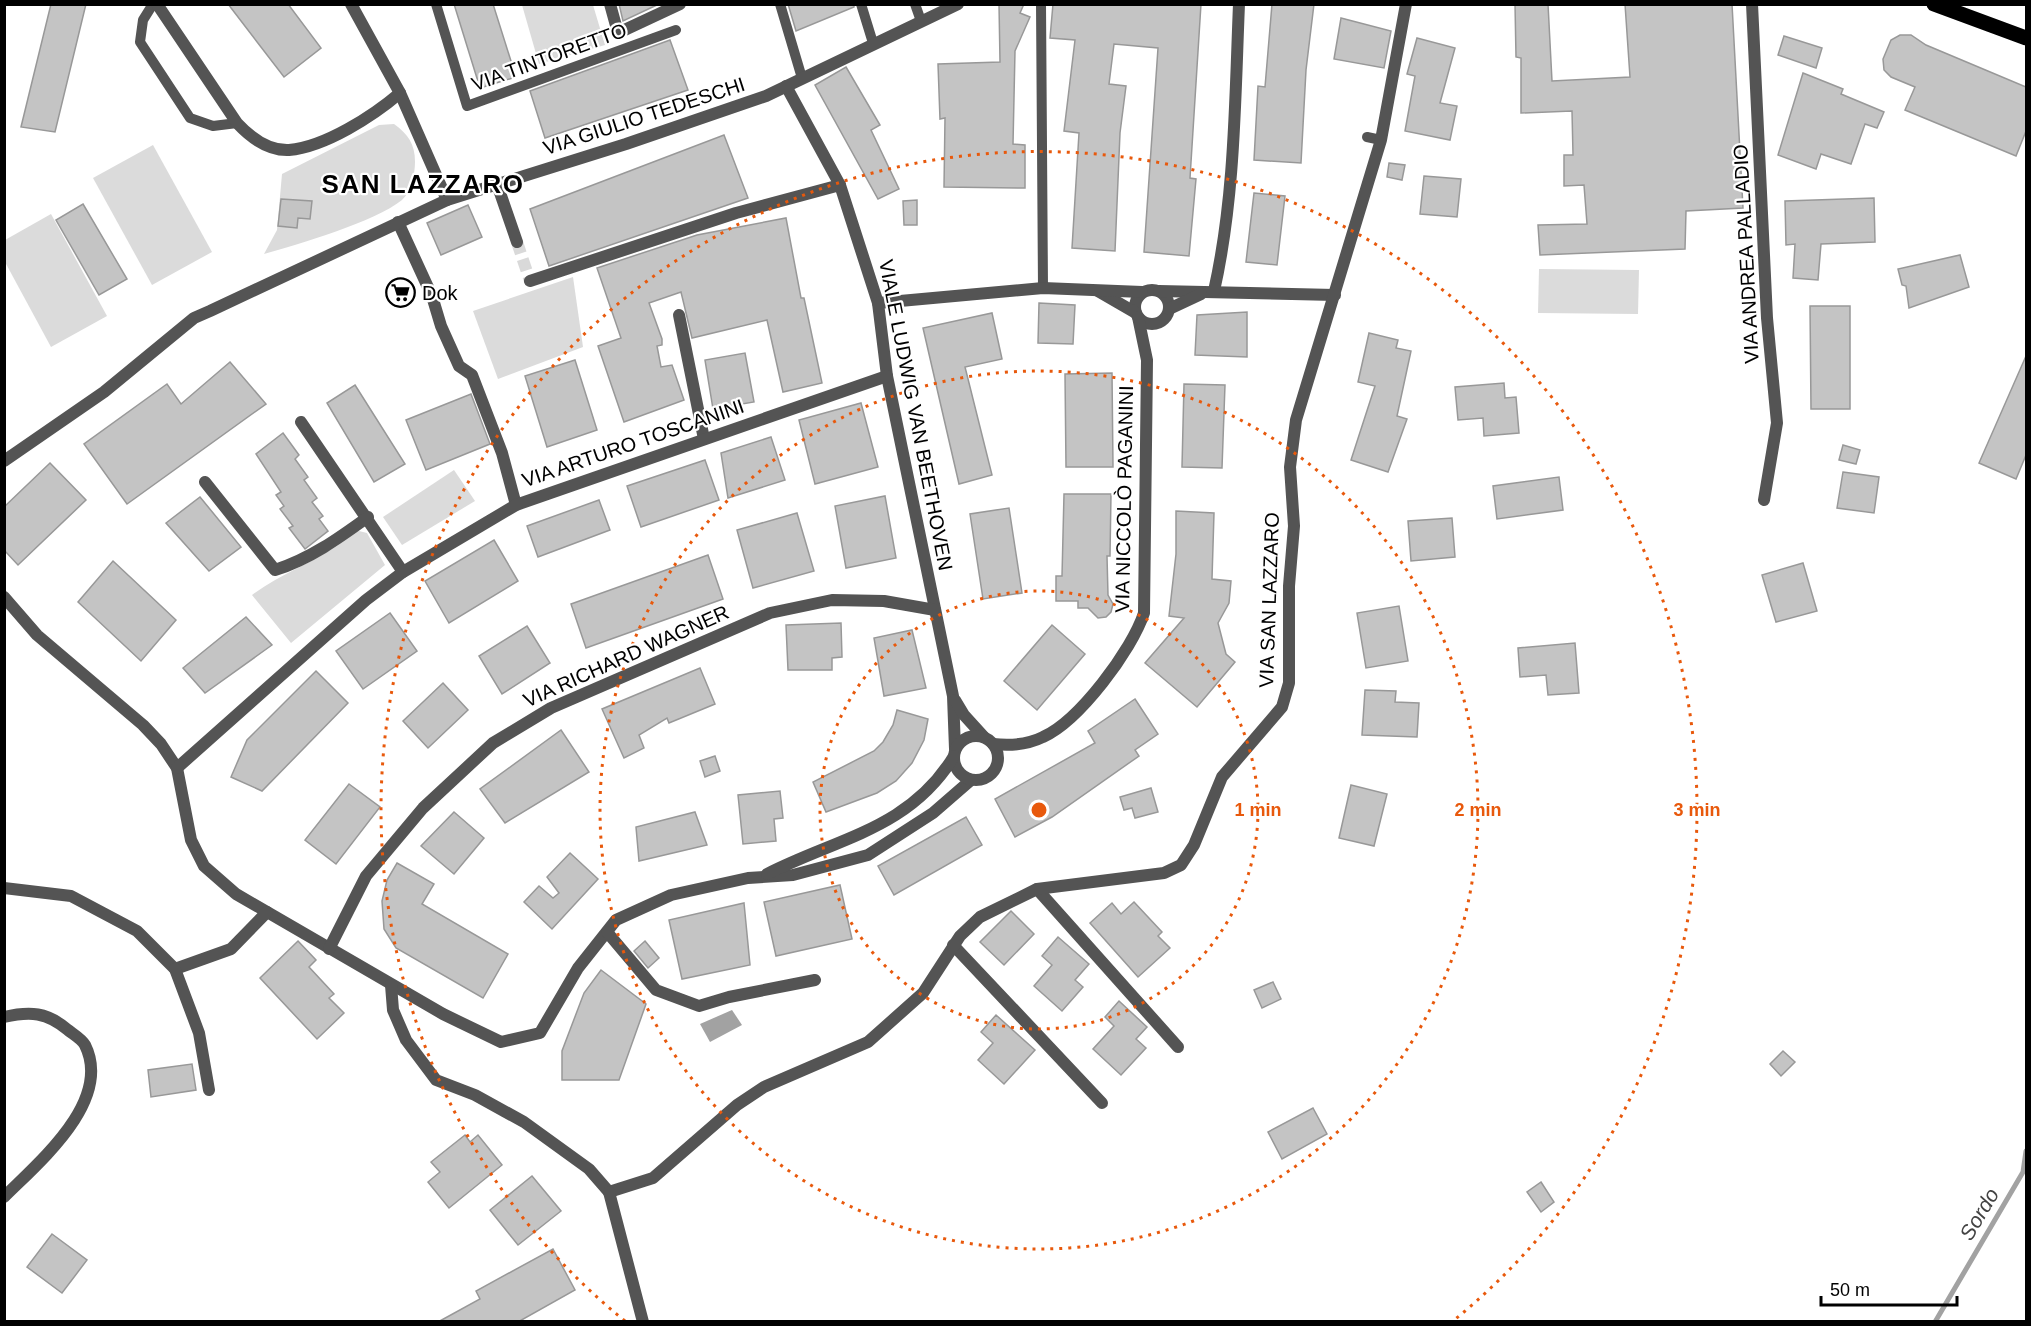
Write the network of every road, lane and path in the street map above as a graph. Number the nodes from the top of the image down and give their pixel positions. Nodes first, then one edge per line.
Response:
1 (155, 4) edge
2 (351, 4) edge
3 (436, 4) edge
4 (610, 4) edge
5 (680, 4) edge
6 (780, 4) edge
7 (861, 4) edge
8 (915, 4) edge
9 (958, 4) edge
10 (1041, 4) edge
11 (1239, 4) edge
12 (1406, 4) edge
13 (1752, 4) edge
14 (1934, 4) edge
15 (921, 21) junction
16 (676, 30) dead end
17 (2026, 38) edge
18 (873, 43) junction
19 (802, 78) junction
20 (786, 86) junction
21 (400, 93) junction
22 (237, 123) junction
23 (1367, 137) dead end
24 (1381, 140) junction
25 (497, 184) junction
26 (840, 185) junction
27 (447, 200) junction
28 (398, 222) junction
29 (517, 242) tunnel mouth
30 (530, 281) dead end
31 (1043, 288) junction
32 (1095, 289) junction
33 (1159, 291) junction
34 (1214, 291) junction
35 (1142, 292) junction
36 (1335, 295) junction
37 (878, 303) junction
38 (1169, 309) junction
39 (679, 315) dead end
40 (1137, 315) junction
41 (887, 376) junction
42 (301, 422) dead end
43 (704, 439) junction
44 (4, 461) edge
45 (205, 482) dead end
46 (1764, 500) dead end
47 (516, 504) junction
48 (368, 517) junction
49 (403, 572) junction
50 (4, 597) edge
51 (935, 609) junction
52 (953, 696) junction
53 (989, 741) junction
54 (955, 752) junction
55 (177, 768) junction
56 (971, 780) junction
57 (763, 876) junction
58 (4, 888) edge
59 (1037, 889) junction
60 (267, 912) junction
61 (607, 932) junction
62 (953, 945) junction
63 (329, 949) junction
64 (175, 969) junction
65 (815, 980) dead end
66 (391, 985) junction
67 (4, 1017) edge
68 (1178, 1047) dead end
69 (209, 1090) dead end
70 (1102, 1103) dead end
71 (609, 1192) junction
72 (4, 1197) edge
73 (643, 1322) edge

1 - 22 street
1 - 22 lane
2 - 21 street
3 - 16 lane, VIA TINTORETTO
4 - 5 street
6 - 19 lane
7 - 18 lane
8 - 15 lane
9 - 15 street, VIA GIULIO TEDESCHI
10 - 31 lane
11 - 34 street
12 - 24 street, VIA SAN LAZZARO
13 - 46 street, VIA ANDREA PALLADIO
14 - 17 main road
15 - 18 street, VIA GIULIO TEDESCHI
18 - 19 street, VIA GIULIO TEDESCHI
19 - 20 street, VIA GIULIO TEDESCHI
20 - 25 street, VIA GIULIO TEDESCHI
20 - 26 street, VIALE LUDWIG VAN BEETHOVEN
21 - 22 street
21 - 27 street
23 - 24 lane
24 - 36 street, VIA SAN LAZZARO
25 - 27 street, VIA GIULIO TEDESCHI
25 - 29 street
26 - 30 street
26 - 37 street, VIALE LUDWIG VAN BEETHOVEN
27 - 28 street, VIA GIULIO TEDESCHI
28 - 44 street, VIA GIULIO TEDESCHI
28 - 47 street
31 - 32 street
31 - 37 street
32 - 35 street
32 - 40 street
33 - 34 street
33 - 35 street
33 - 38 street
34 - 36 street
34 - 38 street
35 - 40 street
36 - 59 street, VIA SAN LAZZARO
37 - 41 street, VIALE LUDWIG VAN BEETHOVEN
38 - 40 street
39 - 43 street
40 - 53 street, VIA NICCOLÒ PAGANINI
41 - 43 street, VIA ARTURO TOSCANINI
41 - 51 street, VIALE LUDWIG VAN BEETHOVEN
42 - 48 street
43 - 47 street, VIA ARTURO TOSCANINI
45 - 48 street
47 - 49 street, VIA ARTURO TOSCANINI
48 - 49 street
49 - 55 street, VIA ARTURO TOSCANINI
50 - 55 street
51 - 52 street, VIALE LUDWIG VAN BEETHOVEN
51 - 63 street, VIA RICHARD WAGNER
52 - 53 street, VIALE LUDWIG VAN BEETHOVEN
52 - 54 street, VIALE LUDWIG VAN BEETHOVEN
53 - 54 street
53 - 56 street
54 - 56 street
54 - 57 street
55 - 60 street
56 - 57 street
57 - 61 street
58 - 64 street
59 - 62 street, VIA SAN LAZZARO
59 - 68 street
60 - 63 street
60 - 64 street
61 - 65 street
61 - 66 street
62 - 70 street
62 - 71 street, VIA SAN LAZZARO
63 - 66 street
64 - 69 street
66 - 71 street
67 - 72 street
71 - 73 street

